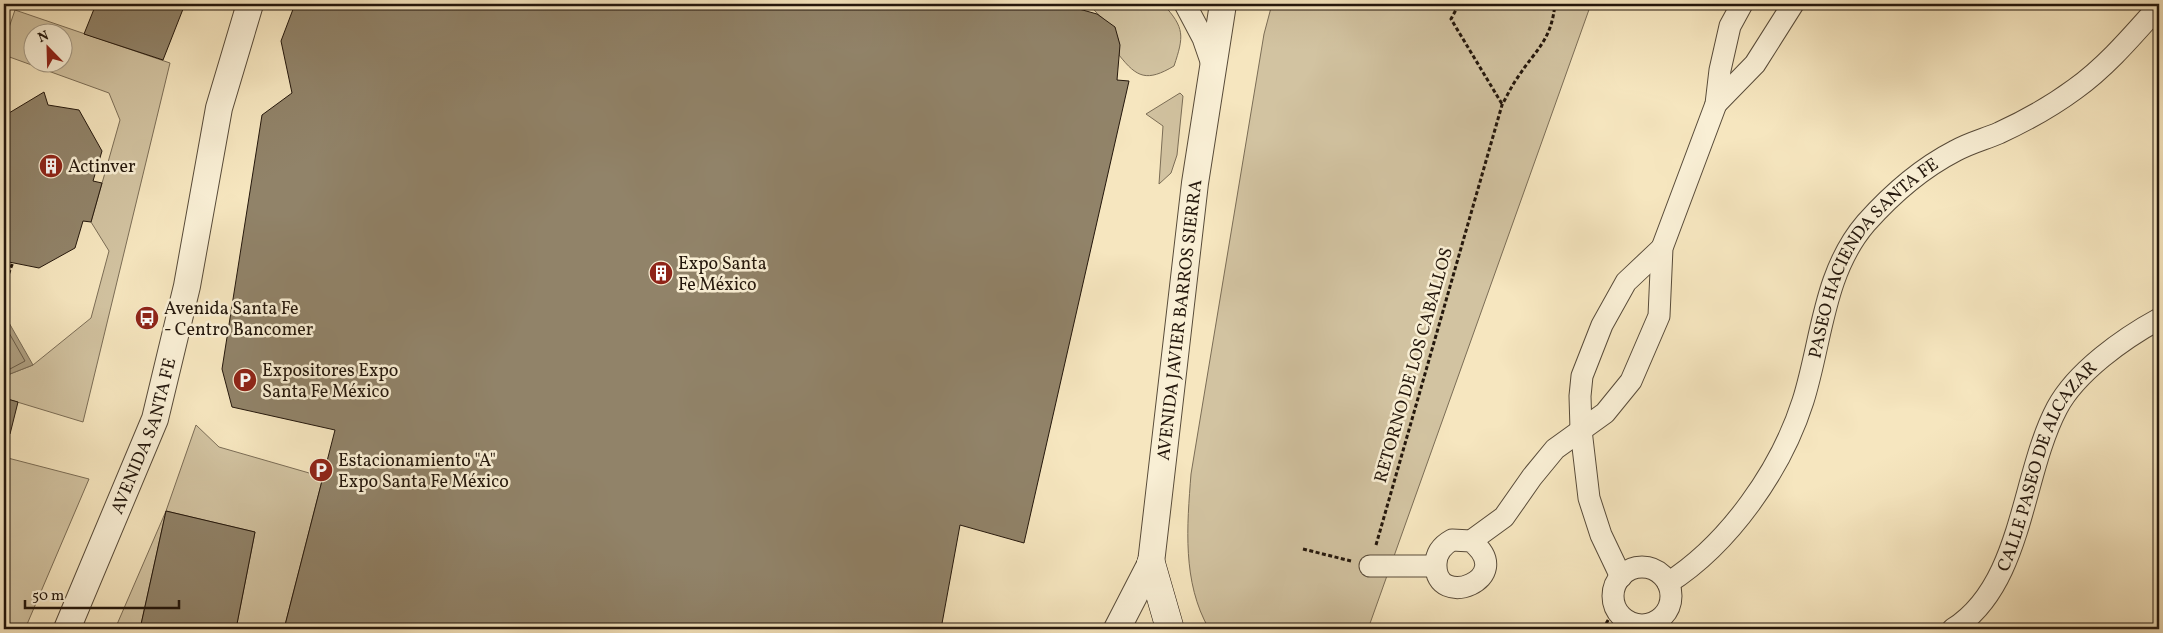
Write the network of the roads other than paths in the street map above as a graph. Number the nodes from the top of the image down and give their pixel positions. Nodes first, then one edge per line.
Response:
1 (250, 4) edge
2 (255, 4) edge
3 (1185, 4) edge
4 (1223, 4) edge
5 (1742, 4) edge
6 (1793, 4) edge
7 (2159, 6) edge
8 (241, 29) junction
9 (1213, 67) junction
10 (1716, 104) junction
11 (1662, 248) junction
12 (2159, 319) edge
13 (1581, 430) junction
14 (1471, 541) junction
15 (1151, 563) junction
16 (1370, 566) road end
17 (1435, 566) junction
18 (1621, 577) junction
19 (1668, 582) junction
20 (1671, 623) edge
21 (68, 629) edge
22 (1116, 629) edge
23 (1170, 629) edge
24 (1953, 629) edge

1 - 8 street, AVENIDA SANTA FE
2 - 8 street
3 - 9 street
4 - 9 street, AVENIDA JAVIER BARROS SIERRA
5 - 10 street
6 - 10 street
7 - 19 street, PASEO HACIENDA SANTA FE
8 - 21 street, AVENIDA SANTA FE
9 - 15 street, AVENIDA JAVIER BARROS SIERRA
10 - 11 street
11 - 13 street
11 - 13 street
12 - 24 street, CALLE PASEO DE ALCAZAR
13 - 14 street
13 - 18 street
14 - 17 street
14 - 17 street
15 - 22 street, AVENIDA JAVIER BARROS SIERRA
15 - 23 main road
16 - 17 street
18 - 19 street
18 - 20 street
19 - 20 street

